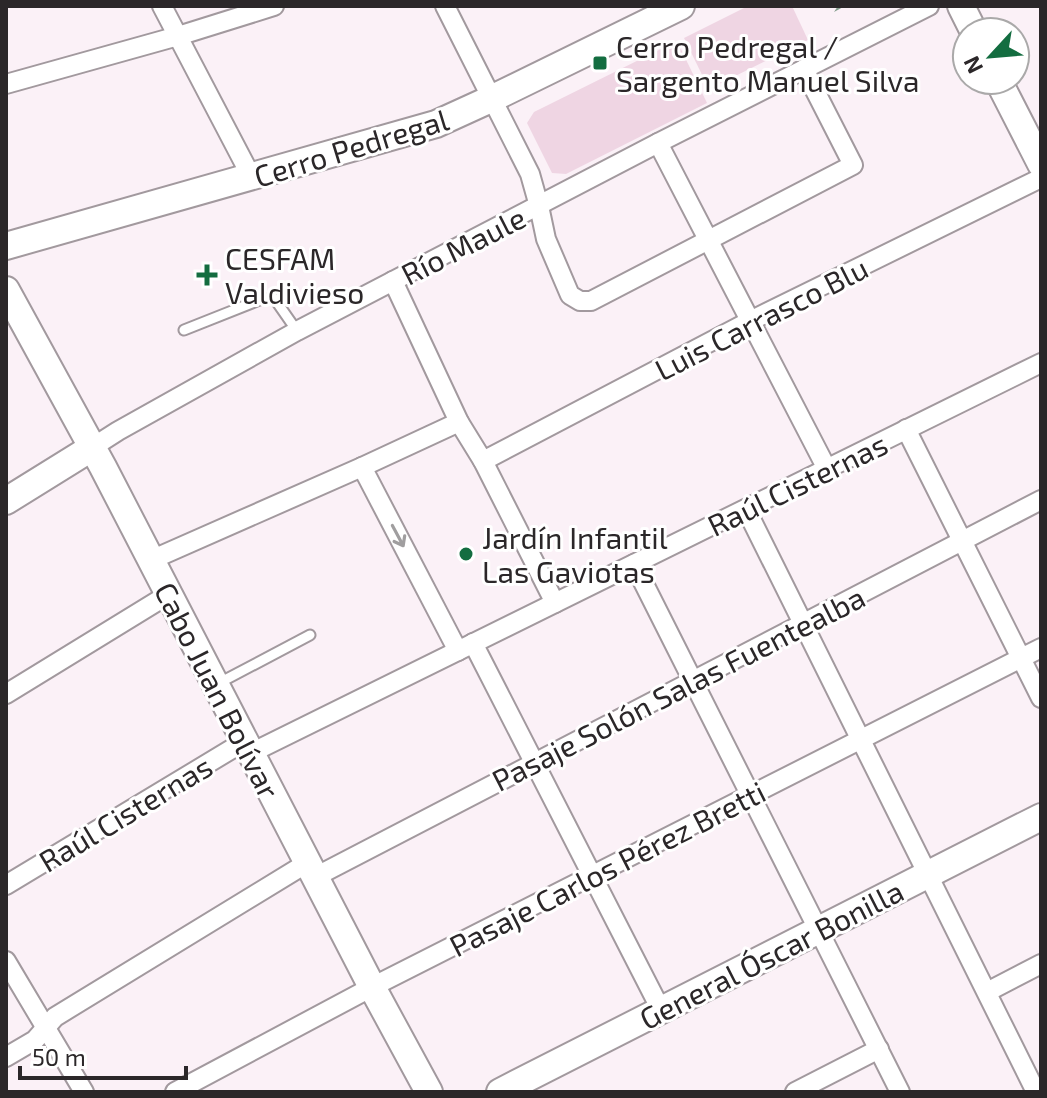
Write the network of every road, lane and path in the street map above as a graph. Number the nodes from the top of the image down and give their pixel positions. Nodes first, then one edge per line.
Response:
1 (162, 6) edge
2 (274, 6) edge
3 (445, 6) edge
4 (681, 6) edge
5 (929, 6) edge
6 (178, 36) junction
7 (804, 69) junction
8 (6, 84) edge
9 (1006, 96) edge
10 (493, 98) junction
11 (658, 143) junction
12 (1041, 164) edge
13 (252, 178) junction
14 (1041, 178) edge
15 (539, 206) junction
16 (708, 240) junction
17 (6, 246) edge
18 (393, 281) junction
19 (10, 307) edge
20 (750, 321) junction
21 (184, 330) dead end
22 (297, 331) junction
23 (1041, 363) edge
24 (459, 422) junction
25 (906, 429) junction
26 (93, 447) junction
27 (483, 461) junction
28 (362, 467) junction
29 (827, 469) junction
30 (1041, 500) edge
31 (6, 501) edge
32 (746, 509) junction
33 (962, 541) junction
34 (151, 560) junction
35 (634, 564) junction
36 (169, 594) junction
37 (555, 603) junction
38 (803, 624) junction
39 (310, 635) dead end
40 (466, 647) junction
41 (1041, 648) edge
42 (1021, 658) junction
43 (693, 681) junction
44 (216, 685) junction
45 (6, 694) edge
46 (1041, 698) edge
47 (861, 739) junction
48 (248, 747) junction
49 (535, 763) junction
50 (750, 795) junction
51 (1041, 817) edge
52 (311, 870) junction
53 (928, 874) junction
54 (592, 875) junction
55 (6, 885) edge
56 (818, 930) junction
57 (6, 961) edge
58 (1041, 964) edge
59 (372, 987) junction
60 (987, 992) junction
61 (661, 1010) junction
62 (46, 1027) junction
63 (879, 1049) junction
64 (6, 1057) edge
65 (84, 1092) edge
66 (175, 1092) edge
67 (429, 1092) edge
68 (500, 1092) edge
69 (795, 1092) edge
70 (900, 1092) edge
71 (1036, 1092) edge

1 - 6 street
2 - 6 street
3 - 10 street
4 - 10 street, Cerro Pedregal
5 - 7 street, Río Maule
6 - 8 street
6 - 13 street
7 - 11 street, Río Maule
7 - 16 street
9 - 12 street
10 - 13 street, Cerro Pedregal
10 - 15 street
11 - 15 street, Río Maule
11 - 16 street
13 - 17 street, Cerro Pedregal
14 - 20 street, Luis Carrasco Blu
15 - 16 street
15 - 18 street, Río Maule
16 - 20 street
18 - 22 street, Río Maule
18 - 24 street
19 - 26 street, Cabo Juan Bolívar
20 - 27 street, Luis Carrasco Blu
20 - 29 street
21 - 22 lane
22 - 26 street, Río Maule
23 - 25 street, Raúl Cisternas
24 - 27 street
24 - 28 street
25 - 29 street, Raúl Cisternas
25 - 33 street
26 - 31 street, Río Maule
26 - 34 street, Cabo Juan Bolívar
27 - 37 street
28 - 34 street
28 -> 40 street
29 - 32 street, Raúl Cisternas
30 - 33 street, Pasaje Solón Salas Fuentealba
32 - 35 street, Raúl Cisternas
32 - 38 street
33 - 38 street, Pasaje Solón Salas Fuentealba
33 - 42 street
34 - 36 street, Cabo Juan Bolívar
35 - 37 street, Raúl Cisternas
35 - 43 street
36 - 44 street, Cabo Juan Bolívar
36 - 45 street
37 - 40 street, Raúl Cisternas
38 - 43 street, Pasaje Solón Salas Fuentealba
38 - 47 street
39 - 44 lane
40 - 48 street, Raúl Cisternas
40 - 49 street
41 - 42 street, Pasaje Carlos Pérez Bretti
42 - 46 street
42 - 47 street, Pasaje Carlos Pérez Bretti
43 - 49 street, Pasaje Solón Salas Fuentealba
43 - 50 street
44 - 48 street, Cabo Juan Bolívar
47 - 50 street, Pasaje Carlos Pérez Bretti
47 - 53 street
48 - 52 street, Cabo Juan Bolívar
48 - 55 street, Raúl Cisternas
49 - 52 street, Pasaje Solón Salas Fuentealba
49 - 54 street
50 - 54 street, Pasaje Carlos Pérez Bretti
50 - 56 street
51 - 53 street, General Óscar Bonilla
52 - 59 street, Cabo Juan Bolívar
52 - 62 street, Pasaje Solón Salas Fuentealba
53 - 56 street, General Óscar Bonilla
53 - 60 street
54 - 59 street, Pasaje Carlos Pérez Bretti
54 - 61 street
56 - 61 street, General Óscar Bonilla
56 - 63 street
57 - 62 street
58 - 60 street
59 - 66 street, Pasaje Carlos Pérez Bretti
59 - 67 street, Cabo Juan Bolívar
60 - 71 street
61 - 68 street, General Óscar Bonilla
62 - 64 street, Pasaje Solón Salas Fuentealba
62 - 65 street
63 - 69 street
63 - 70 street

